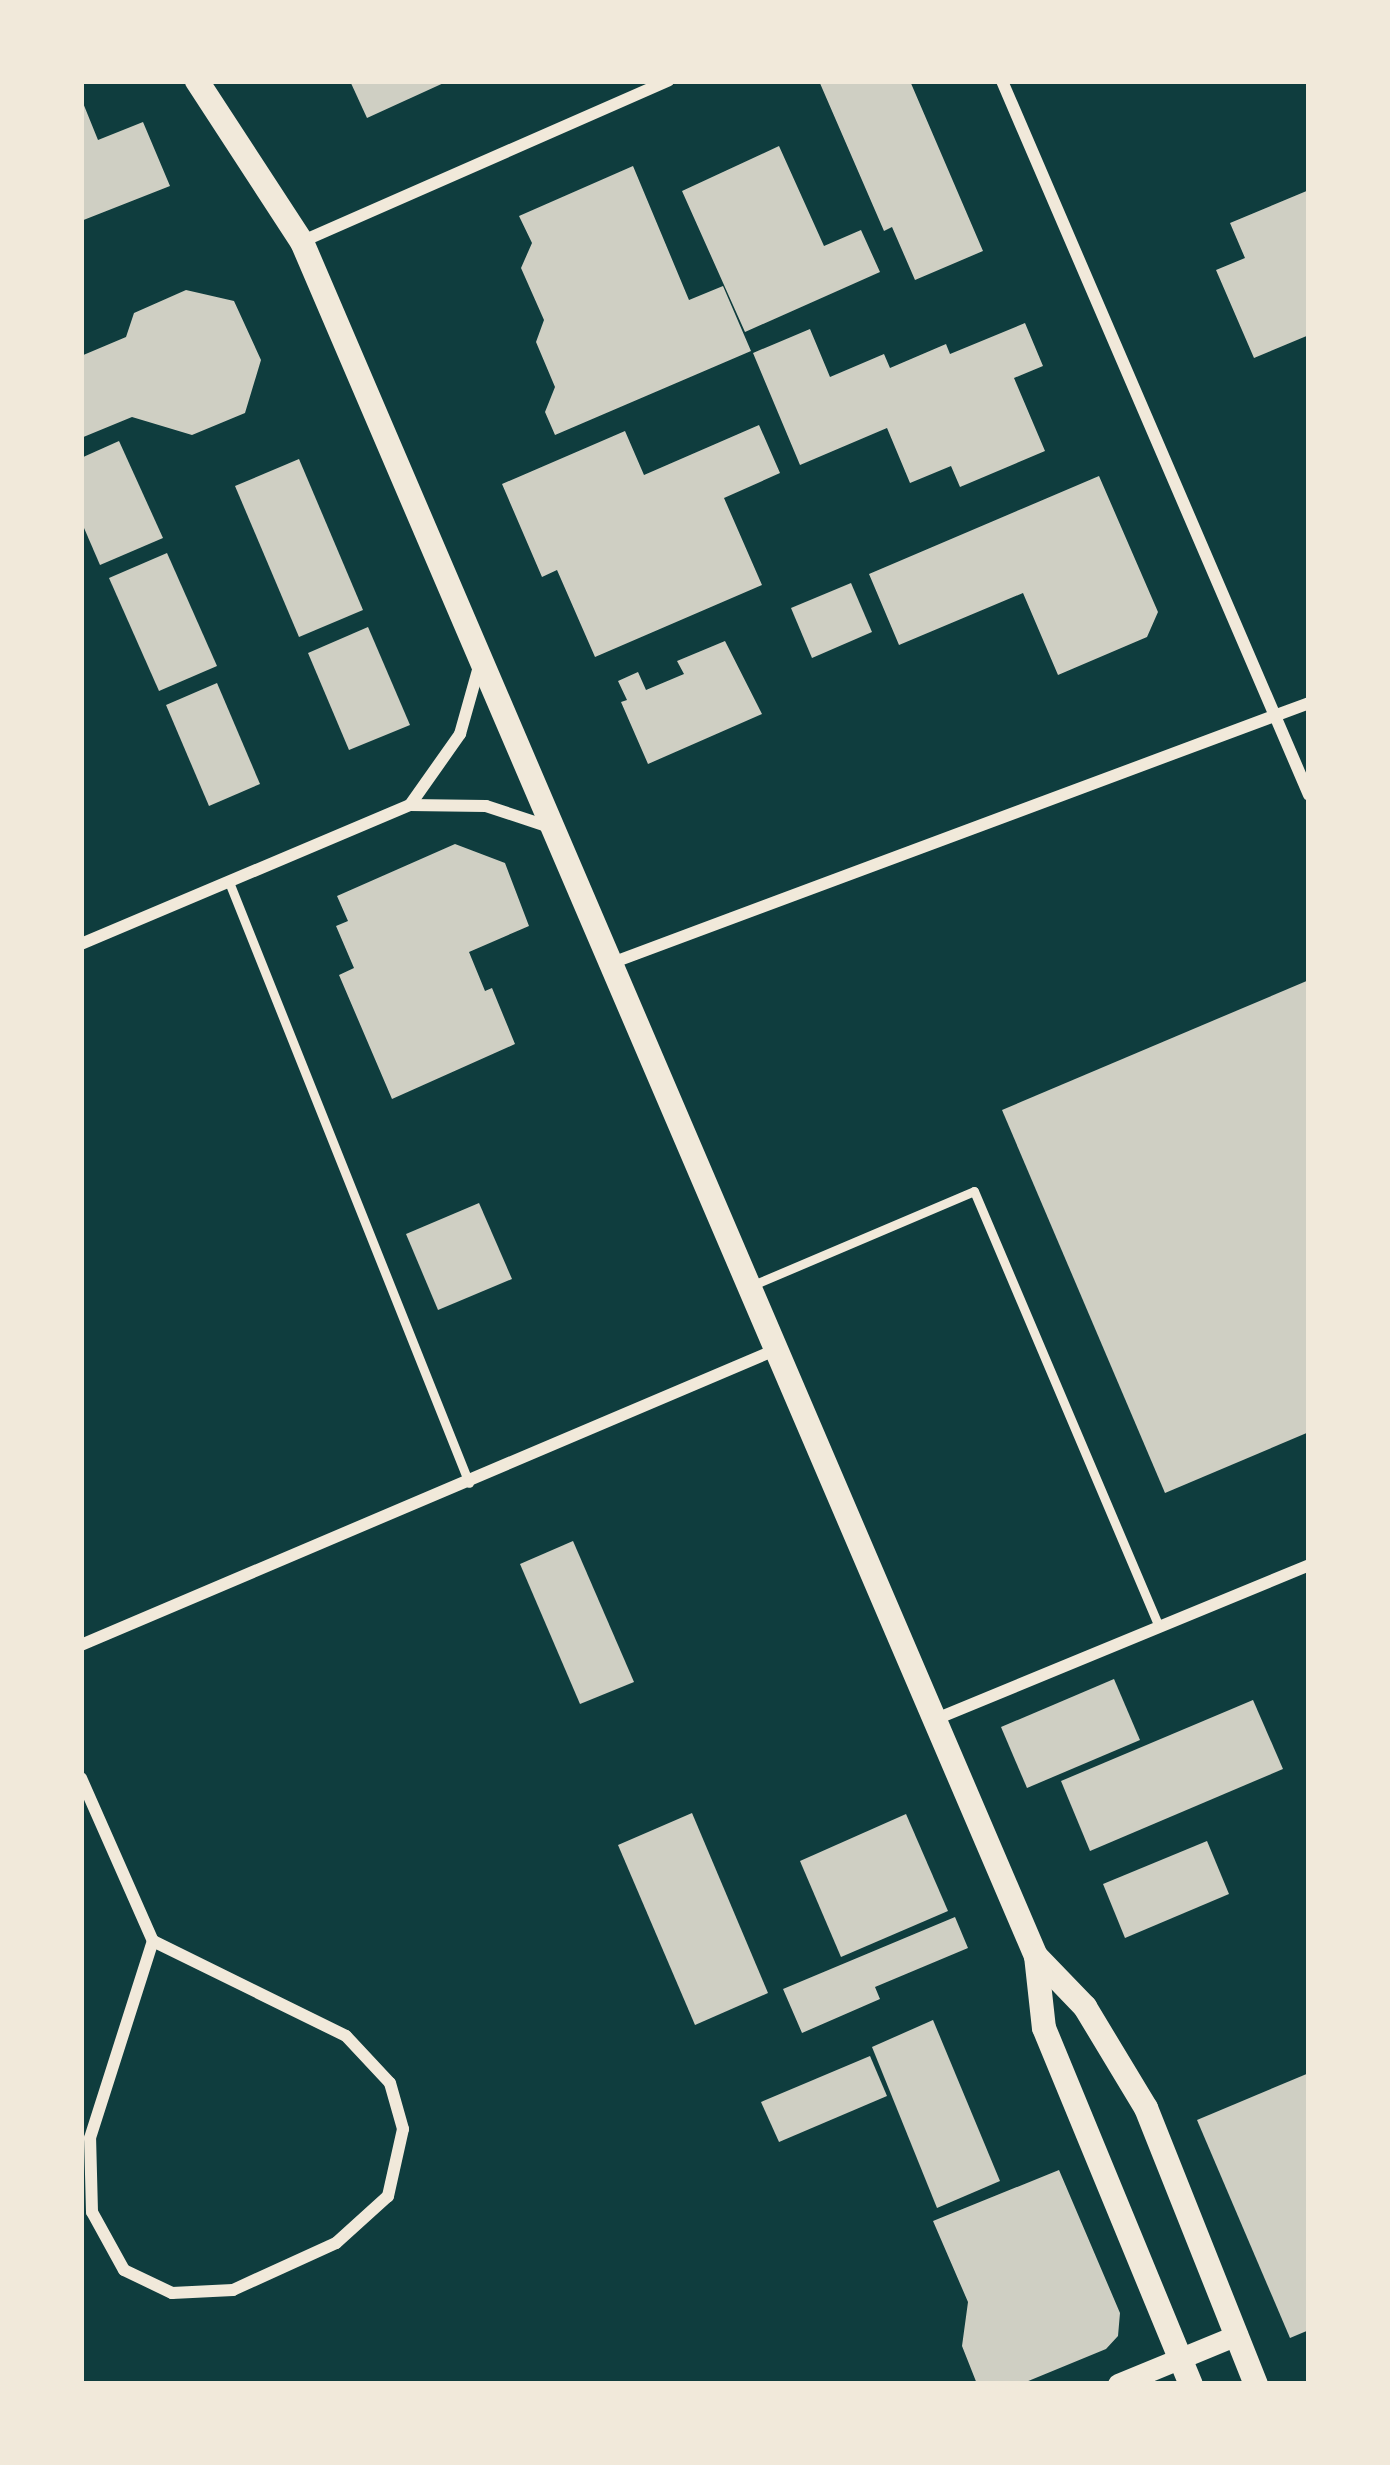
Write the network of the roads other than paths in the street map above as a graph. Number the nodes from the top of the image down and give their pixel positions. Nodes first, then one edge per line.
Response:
1 (197, 81) edge
2 (668, 81) edge
3 (1002, 81) edge
4 (302, 242) junction
5 (481, 661) junction
6 (1309, 703) edge
7 (1277, 717) junction
8 (1309, 794) edge
9 (410, 805) junction
10 (550, 827) junction
11 (229, 882) junction
12 (81, 944) edge
13 (609, 964) junction
14 (748, 1287) junction
15 (776, 1349) junction
16 (469, 1483) junction
17 (1309, 1565) edge
18 (1158, 1625) junction
19 (81, 1646) edge
20 (935, 1720) junction
21 (81, 1778) edge
22 (153, 1941) junction
23 (1036, 1956) junction
24 (1237, 2335) junction
25 (1180, 2357) junction
26 (1252, 2383) edge
27 (1118, 2384) edge
28 (1191, 2384) edge

1 - 4 main road
2 - 4 street
3 - 7 street
4 - 5 main road
5 - 9 street
5 - 10 main road
6 - 7 street
7 - 8 street
7 - 13 street
9 - 10 street
9 - 11 street
10 - 13 main road
11 - 12 street
11 - 16 lane
13 - 14 main road
14 - 15 main road
14 - 18 lane
15 - 16 street
15 - 20 main road
16 - 19 street
17 - 18 street
18 - 20 street
20 - 23 main road
21 - 22 street
22 - 22 street
23 - 24 main road
23 - 25 main road
24 - 25 street
24 - 26 main road
25 - 27 street
25 - 28 main road

